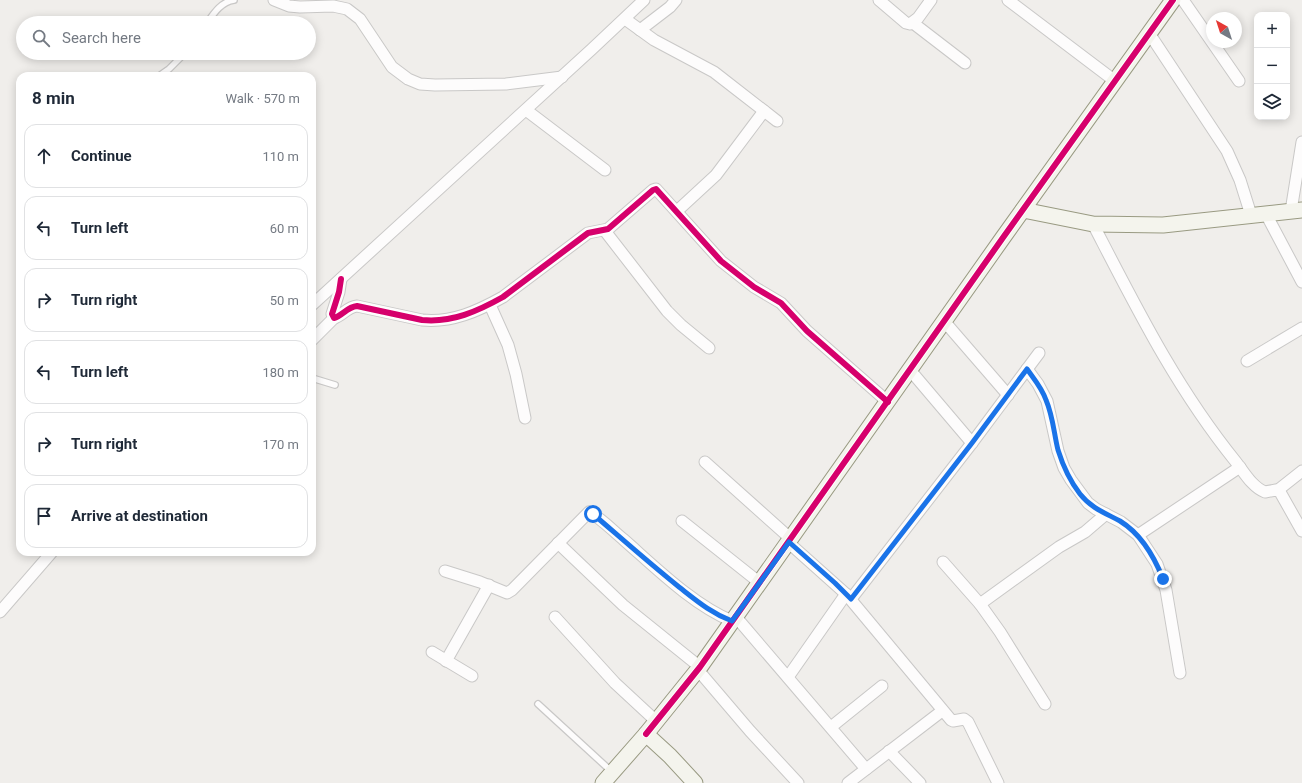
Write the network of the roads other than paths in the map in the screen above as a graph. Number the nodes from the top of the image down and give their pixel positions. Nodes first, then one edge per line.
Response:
1 (234, 0) edge
2 (274, 0) edge
3 (644, 0) edge
4 (676, 0) edge
5 (879, 0) edge
6 (932, 0) edge
7 (1008, 0) edge
8 (1173, 0) edge
9 (1183, 0) edge
10 (212, 16) edge
11 (624, 19) junction
12 (912, 23) junction
13 (640, 30) junction
14 (1149, 33) junction
15 (179, 60) edge
16 (965, 63) dead end
17 (165, 72) edge
18 (562, 77) junction
19 (1115, 81) junction
20 (1239, 82) dead end
21 (526, 110) junction
22 (764, 111) junction
23 (777, 121) dead end
24 (1302, 142) edge
25 (605, 170) dead end
26 (1023, 210) junction
27 (1297, 210) edge
28 (678, 211) junction
29 (1258, 215) junction
30 (1092, 224) junction
31 (605, 231) junction
32 (341, 279) junction
33 (1302, 282) edge
34 (316, 301) edge
35 (490, 305) junction
36 (334, 318) junction
37 (944, 321) junction
38 (1302, 328) edge
39 (316, 336) edge
40 (709, 348) dead end
41 (1039, 353) dead end
42 (1247, 361) dead end
43 (1027, 369) junction
44 (910, 370) junction
45 (316, 379) edge
46 (335, 386) dead end
47 (1008, 396) junction
48 (888, 402) junction
49 (525, 418) dead end
50 (972, 443) junction
51 (705, 462) dead end
52 (1240, 467) junction
53 (1302, 471) edge
54 (1278, 490) junction
55 (1106, 514) junction
56 (682, 521) dead end
57 (1302, 532) edge
58 (1138, 535) junction
59 (790, 541) junction
60 (558, 543) junction
61 (49, 556) edge
62 (943, 562) dead end
63 (445, 571) dead end
64 (760, 583) junction
65 (489, 585) junction
66 (848, 596) junction
67 (980, 604) junction
68 (0, 612) edge
69 (554, 617) dead end
70 (734, 619) junction
71 (432, 652) dead end
72 (446, 661) junction
73 (699, 668) junction
74 (1180, 673) dead end
75 (472, 676) dead end
76 (788, 677) junction
77 (882, 686) dead end
78 (538, 704) dead end
79 (1045, 704) dead end
80 (942, 710) junction
81 (656, 721) junction
82 (831, 727) junction
83 (646, 734) junction
84 (889, 751) junction
85 (866, 769) junction
86 (608, 778) edge
87 (855, 781) edge
88 (693, 782) edge
89 (798, 783) edge
90 (920, 783) edge
91 (998, 783) edge

1 - 10 lane
2 - 18 street
3 - 11 street
4 - 13 street
5 - 12 street
6 - 12 street
7 - 19 street
8 - 14 street
9 - 20 street
11 - 13 street
11 - 18 street
12 - 16 street
13 - 22 street
14 - 19 street
14 - 29 street
15 - 17 lane
18 - 21 street
19 - 26 street
21 - 25 street
21 - 32 street
22 - 23 street
22 - 28 street
24 - 27 street
26 - 30 street
26 - 37 street
27 - 29 street
28 - 31 street
28 - 48 street
29 - 30 street
29 - 33 street
30 - 52 street
31 - 35 street
31 - 40 street
32 - 34 street
32 - 36 street
35 - 36 street
35 - 49 street
36 - 39 street
37 - 44 street
37 - 47 street
38 - 42 street
41 - 43 street
43 - 47 street
43 - 55 street
44 - 48 street
44 - 50 street
45 - 46 lane
47 - 50 street
48 - 59 street
50 - 66 street
51 - 59 street
52 - 54 street
52 - 58 street
53 - 54 street
54 - 57 street
55 - 58 street
55 - 67 street
56 - 64 street
58 - 74 street
59 - 64 street
59 - 66 street
60 - 65 street
60 - 70 street
60 - 73 street
61 - 68 street
62 - 67 street
63 - 65 street
64 - 70 street
65 - 72 street
66 - 76 street
66 - 80 street
67 - 79 street
69 - 81 street
70 - 73 street
70 - 76 street
71 - 72 street
72 - 75 street
73 - 81 street
73 - 89 street
76 - 82 street
77 - 82 street
78 - 86 lane
80 - 84 street
80 - 91 street
81 - 83 street
82 - 85 street
83 - 86 street
83 - 88 street
84 - 85 street
84 - 90 street
85 - 87 street

